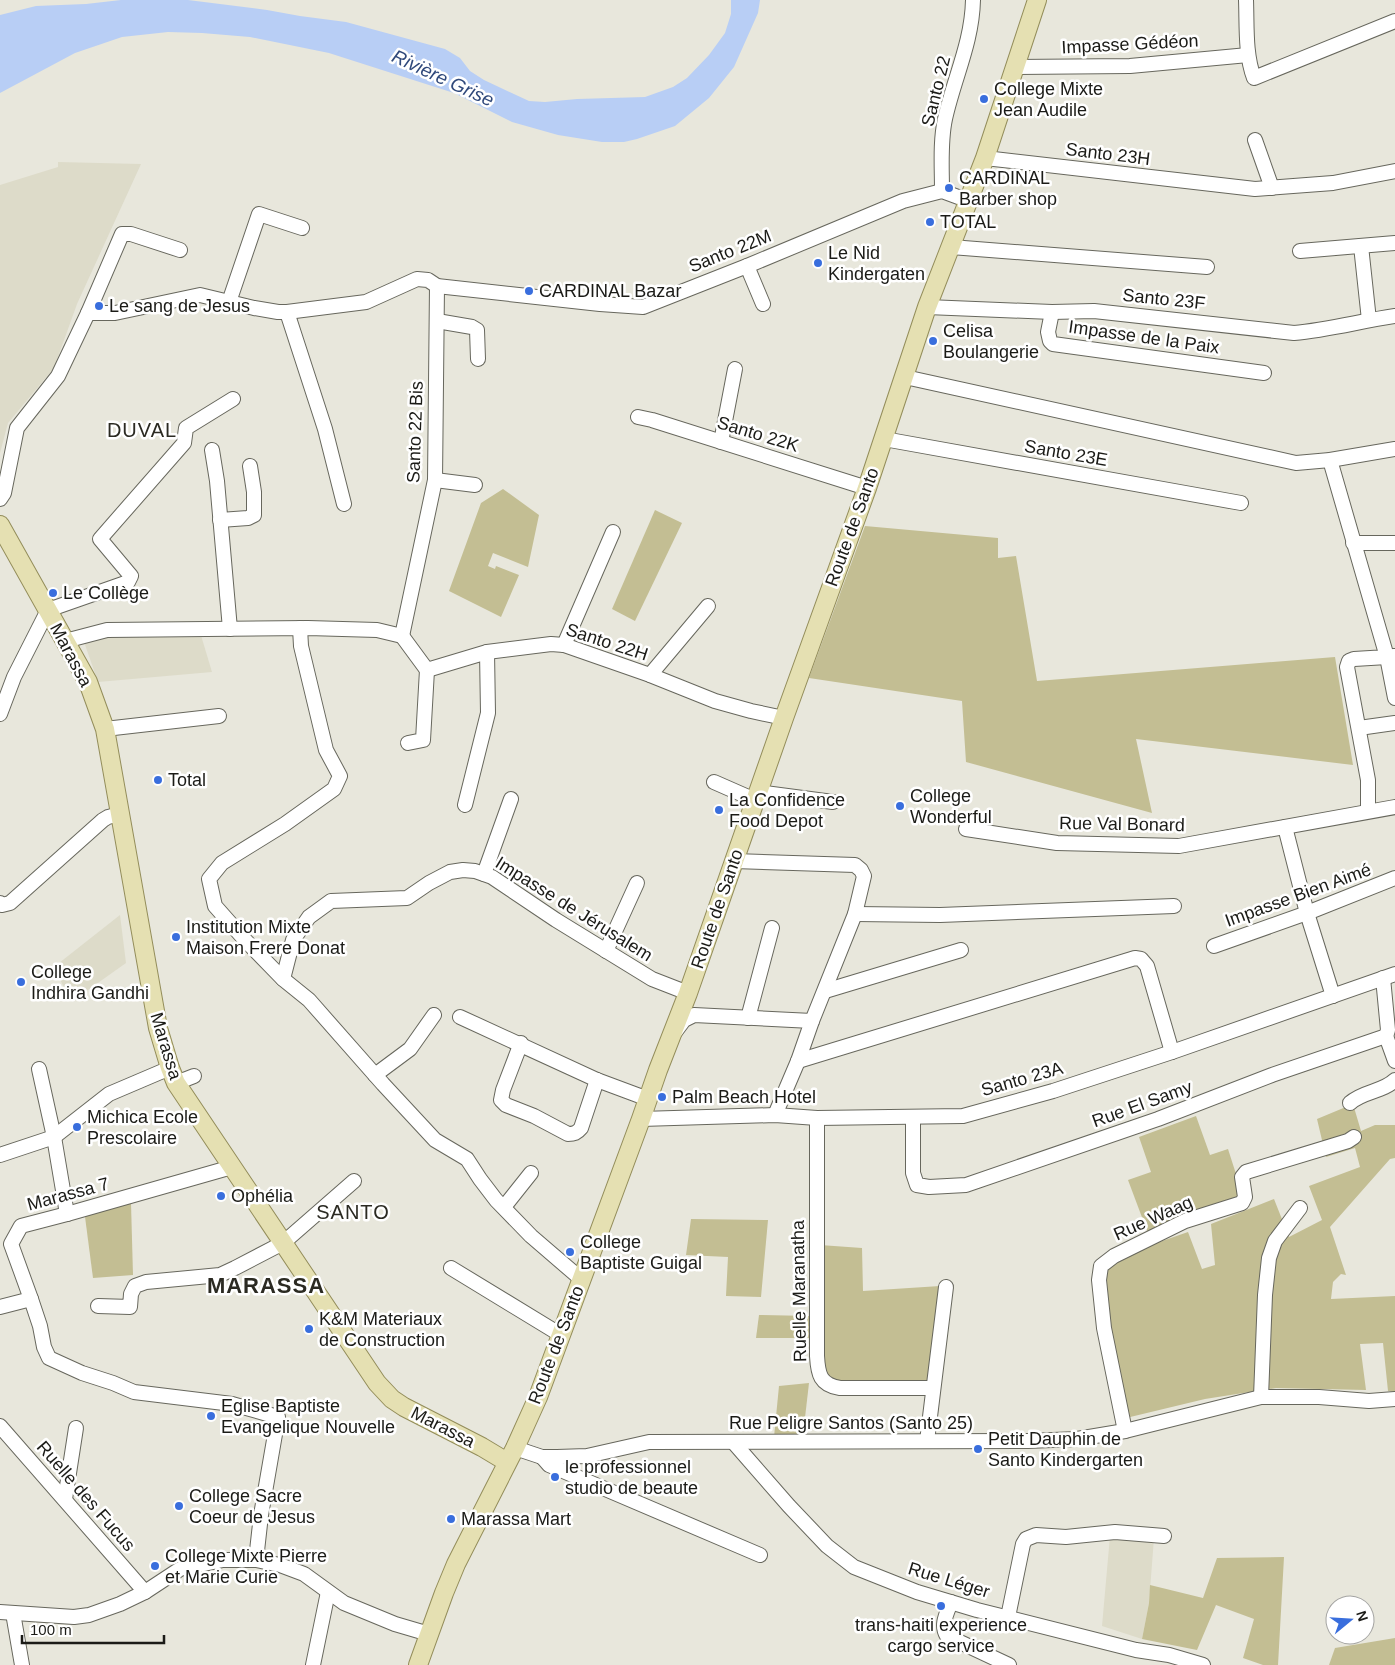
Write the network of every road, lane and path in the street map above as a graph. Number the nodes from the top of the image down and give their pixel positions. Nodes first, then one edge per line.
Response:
1 (973, 0) edge
2 (1037, 0) edge
3 (1246, 0) edge
4 (1395, 21) edge
5 (1248, 55) junction
6 (1014, 67) junction
7 (1255, 140) dead end
8 (985, 158) junction
9 (1395, 171) edge
10 (1272, 188) junction
11 (942, 191) junction
12 (969, 201) junction
13 (302, 228) dead end
14 (1395, 243) edge
15 (1361, 246) junction
16 (951, 247) junction
17 (180, 250) dead end
18 (1300, 251) dead end
19 (747, 266) junction
20 (1207, 267) dead end
21 (437, 286) junction
22 (229, 302) junction
23 (763, 304) dead end
24 (927, 307) junction
25 (288, 312) junction
26 (1052, 312) junction
27 (88, 313) junction
28 (1395, 316) edge
29 (1369, 320) junction
30 (437, 321) junction
31 (478, 359) dead end
32 (735, 369) dead end
33 (1264, 372) dead end
34 (905, 377) junction
35 (233, 399) dead end
36 (638, 418) dead end
37 (884, 439) junction
38 (721, 442) junction
39 (1395, 449) edge
40 (212, 450) dead end
41 (1330, 460) junction
42 (250, 466) dead end
43 (4, 473) edge
44 (435, 480) junction
45 (475, 485) dead end
46 (867, 488) junction
47 (0, 499) edge
48 (1241, 503) dead end
49 (344, 504) dead end
50 (220, 520) junction
51 (0, 525) edge
52 (613, 532) dead end
53 (1353, 543) junction
54 (1395, 543) edge
55 (708, 606) dead end
56 (48, 610) junction
57 (300, 628) junction
58 (230, 629) junction
59 (402, 636) junction
60 (65, 641) junction
61 (564, 645) junction
62 (487, 652) junction
63 (1391, 657) edge
64 (427, 670) junction
65 (650, 675) junction
66 (1395, 698) edge
67 (0, 714) edge
68 (219, 716) dead end
69 (784, 718) junction
70 (1395, 723) edge
71 (1358, 728) junction
72 (105, 729) junction
73 (408, 743) dead end
74 (714, 782) dead end
75 (757, 796) junction
76 (511, 798) dead end
77 (833, 802) dead end
78 (465, 805) dead end
79 (1395, 807) edge
80 (1368, 811) junction
81 (120, 814) junction
82 (1284, 827) junction
83 (966, 829) dead end
84 (734, 861) junction
85 (484, 874) junction
86 (1395, 878) edge
87 (637, 883) dead end
88 (0, 903) edge
89 (1174, 906) dead end
90 (1307, 913) junction
91 (855, 914) junction
92 (772, 928) dead end
93 (1214, 946) dead end
94 (961, 950) dead end
95 (606, 951) junction
96 (1389, 976) edge
97 (283, 979) junction
98 (825, 991) junction
99 (688, 994) junction
100 (1333, 996) junction
101 (434, 1015) dead end
102 (460, 1016) dead end
103 (748, 1018) junction
104 (812, 1021) junction
105 (1386, 1036) junction
106 (670, 1038) junction
107 (521, 1044) junction
108 (1172, 1052) junction
109 (1395, 1060) edge
110 (798, 1061) junction
111 (40, 1069) dead end
112 (375, 1075) junction
113 (173, 1076) junction
114 (194, 1076) dead end
115 (597, 1080) junction
116 (1395, 1080) edge
117 (648, 1099) junction
118 (1350, 1103) dead end
119 (776, 1115) junction
120 (913, 1117) junction
121 (817, 1118) junction
122 (641, 1119) junction
123 (54, 1137) junction
124 (1354, 1138) dead end
125 (0, 1155) edge
126 (232, 1167) junction
127 (531, 1172) dead end
128 (354, 1181) dead end
129 (504, 1207) junction
130 (1300, 1208) dead end
131 (67, 1214) junction
132 (283, 1243) junction
133 (451, 1268) dead end
134 (581, 1279) junction
135 (946, 1286) dead end
136 (31, 1299) junction
137 (98, 1306) dead end
138 (0, 1307) edge
139 (561, 1335) junction
140 (933, 1388) junction
141 (1261, 1397) junction
142 (1395, 1399) edge
143 (0, 1426) edge
144 (76, 1428) dead end
145 (1125, 1431) junction
146 (927, 1441) junction
147 (734, 1442) junction
148 (511, 1455) junction
149 (542, 1457) junction
150 (65, 1499) junction
151 (1164, 1536) dead end
152 (760, 1555) dead end
153 (256, 1560) junction
154 (145, 1592) junction
155 (328, 1592) junction
156 (951, 1602) junction
157 (7, 1613) edge
158 (1008, 1617) junction
159 (429, 1634) junction
160 (1167, 1660) edge
161 (22, 1665) edge
162 (313, 1665) edge
163 (418, 1665) edge
164 (1009, 1665) edge
165 (1203, 1665) edge

1 - 11 street, Santo 22
2 - 6 main road, Route de Santo
3 - 5 street
4 - 5 street
5 - 6 street, Impasse Gédéon
6 - 8 main road, Route de Santo
7 - 10 street
8 - 10 street, Santo 23H
8 - 12 main road, Route de Santo
9 - 10 street, Santo 23H
11 - 12 street
11 - 19 street, Santo 22M
12 - 16 main road, Route de Santo
13 - 22 street
14 - 15 street
15 - 18 street
15 - 29 street
16 - 20 street
16 - 24 main road, Route de Santo
17 - 27 street
19 - 21 street, Santo 22M
19 - 23 street
21 - 25 street, Santo 22M
21 - 30 street, Santo 22 Bis
22 - 25 street, Santo 22M
22 - 27 street, Santo 22M
24 - 26 street, Santo 23F
24 - 34 main road, Route de Santo
25 - 49 street
26 - 29 street, Santo 23F
26 - 33 street, Impasse de la Paix
27 - 43 street
28 - 29 street, Santo 23F
30 - 31 street
30 - 44 street, Santo 22 Bis
32 - 38 street
34 - 37 main road, Route de Santo
34 - 41 street
35 - 56 street
36 - 38 street, Santo 22K
37 - 46 main road, Route de Santo
37 - 48 street, Santo 23E
38 - 46 street, Santo 22K
39 - 41 street
40 - 50 street
41 - 53 street
42 - 50 street
43 - 47 street
44 - 45 street
44 - 59 street, Santo 22 Bis
46 - 69 main road, Route de Santo
50 - 58 street
51 - 56 main road, Marassa
52 - 61 street
53 - 54 street
53 - 63 street
55 - 65 street
56 - 60 main road, Marassa
56 - 67 street
57 - 58 street
57 - 59 street
57 - 97 street
58 - 60 street
59 - 64 street
60 - 72 main road, Marassa
61 - 62 street, Santo 22H
61 - 65 street, Santo 22H
62 - 64 street, Santo 22H
62 - 78 street
63 - 66 street
63 - 71 street
64 - 73 street
65 - 69 street, Santo 22H
68 - 72 street
69 - 75 main road, Route de Santo
70 - 71 street
71 - 80 street
72 - 81 main road, Marassa
74 - 75 street
75 - 77 street
75 - 84 main road, Route de Santo
76 - 85 street
79 - 80 street, Rue Val Bonard
80 - 82 street, Rue Val Bonard
81 - 88 street
81 - 113 main road, Marassa
82 - 83 street, Rue Val Bonard
82 - 90 street
84 - 91 street
84 - 99 main road, Route de Santo
85 - 95 street, Impasse de Jérusalem
85 - 97 street, Impasse de Jérusalem
86 - 90 street, Impasse Bien Aimé
87 - 95 street
89 - 91 street
90 - 93 street, Impasse Bien Aimé
90 - 100 street
91 - 98 street
92 - 103 street
94 - 98 street
95 - 99 street, Impasse de Jérusalem
96 - 100 street, Santo 23A
96 - 105 street
97 - 112 street
98 - 104 street
99 - 106 main road, Route de Santo
100 - 108 street, Santo 23A
101 - 112 street
102 - 107 street
103 - 104 street
103 - 106 street
104 - 110 street
105 - 109 street
105 - 120 street, Rue El Samy
106 - 117 main road, Route de Santo
107 - 115 street
107 - 115 street
108 - 110 street
108 - 120 street, Santo 23A
110 - 119 street
111 - 123 street
112 - 129 street
113 - 114 street
113 - 123 street
113 - 126 main road, Marassa
115 - 117 street
116 - 118 street
117 - 122 main road, Route de Santo
119 - 121 street, Santo 23A
119 - 122 street, Santo 23A
120 - 121 street, Santo 23A
121 - 140 street, Ruelle Maranatha
122 - 134 main road, Route de Santo
123 - 125 street
123 - 131 street
124 - 145 street, Rue Waag
126 - 131 street, Marassa 7
126 - 132 main road, Marassa
127 - 129 street
128 - 132 street
129 - 134 street
130 - 141 street
131 - 136 street, Marassa 7
132 - 137 street
132 - 148 main road, Marassa
133 - 139 street
134 - 139 main road, Route de Santo
135 - 140 street
136 - 138 street
136 - 153 street, Marassa 7
139 - 148 main road, Route de Santo
140 - 146 street
141 - 142 street, Rue Peligre Santos (Santo 25)
141 - 145 street, Rue Peligre Santos (Santo 25)
143 - 150 street, Ruelle des Fucus
144 - 150 street
145 - 146 street, Rue Peligre Santos (Santo 25)
146 - 147 street, Rue Peligre Santos (Santo 25)
147 - 149 street, Rue Peligre Santos (Santo 25)
147 - 156 street, Rue Léger
148 - 149 street, Rue Peligre Santos (Santo 25)
148 - 159 main road, Route de Santo
149 - 152 street
150 - 154 street, Ruelle des Fucus
151 - 158 street
153 - 154 street
153 - 155 street
154 - 157 street
155 - 159 street
155 - 162 street
156 - 158 street, Rue Léger
156 - 164 street
157 - 161 street
158 - 160 street, Rue Léger
159 - 163 main road, Route de Santo
160 - 165 street, Rue Léger

